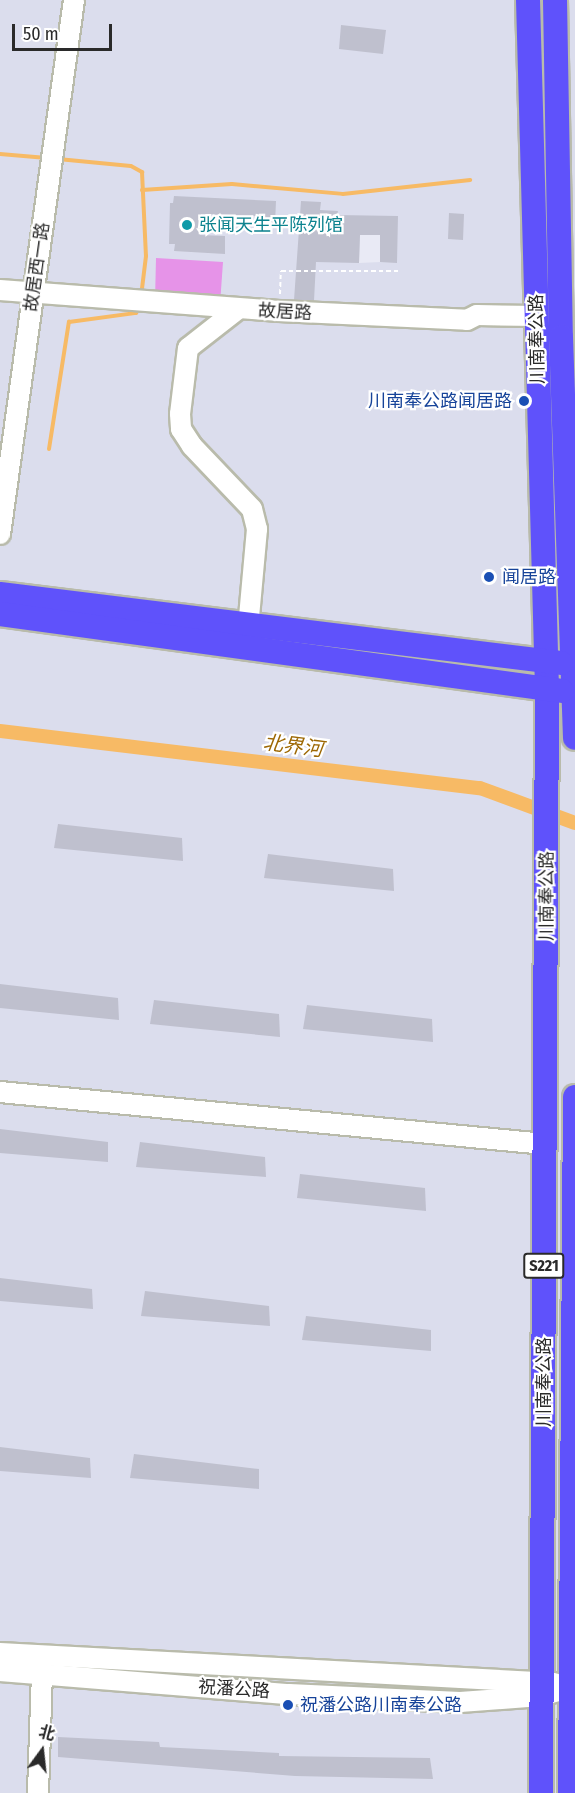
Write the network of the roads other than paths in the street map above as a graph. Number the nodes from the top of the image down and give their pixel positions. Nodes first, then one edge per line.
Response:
1 (74, 0) edge
2 (528, 0) edge
3 (555, 0) edge
4 (566, 207) edge
5 (0, 290) edge
6 (34, 295) junction
7 (238, 309) junction
8 (536, 316) junction
9 (569, 405) edge
10 (0, 534) edge
11 (0, 594) edge
12 (0, 614) edge
13 (248, 636) junction
14 (546, 660) junction
15 (573, 665) edge
16 (547, 690) junction
17 (574, 692) edge
18 (575, 738) edge
19 (0, 1092) edge
20 (575, 1096) edge
21 (545, 1144) junction
22 (574, 1243) edge
23 (0, 1653) edge
24 (0, 1671) edge
25 (42, 1675) junction
26 (573, 1686) edge
27 (541, 1689) junction
28 (38, 1793) edge
29 (541, 1793) edge
30 (570, 1793) edge

1 - 6 street, 故居西一路
2 - 8 main road, 川南奉公路 / S221
3 - 4 main road, 川南奉公路
4 - 9 main road, 川南奉公路
5 - 6 street, 故居路
6 - 7 street, 故居路
6 - 10 street, 故居西一路
7 - 8 street, 故居路
7 - 13 street
8 - 14 main road, 川南奉公路 / S221
9 - 15 main road, 川南奉公路
11 - 13 main road
12 - 13 main road
13 - 14 main road
13 - 16 main road
14 - 15 main road
14 - 16 main road, 川南奉公路 / S221
15 - 17 main road, 川南奉公路
16 - 17 main road
16 - 21 main road, 川南奉公路 / S221
17 - 18 main road, 川南奉公路
19 - 21 street
20 - 22 main road, 川南奉公路 / S221
21 - 27 main road, 川南奉公路 / S221
22 - 26 main road, 川南奉公路 / S221
23 - 27 street
24 - 25 street, 祝潘公路
25 - 27 street, 祝潘公路
25 - 28 street
26 - 27 street
26 - 30 main road, 川南奉公路 / S221
27 - 29 main road, 川南奉公路 / S221

